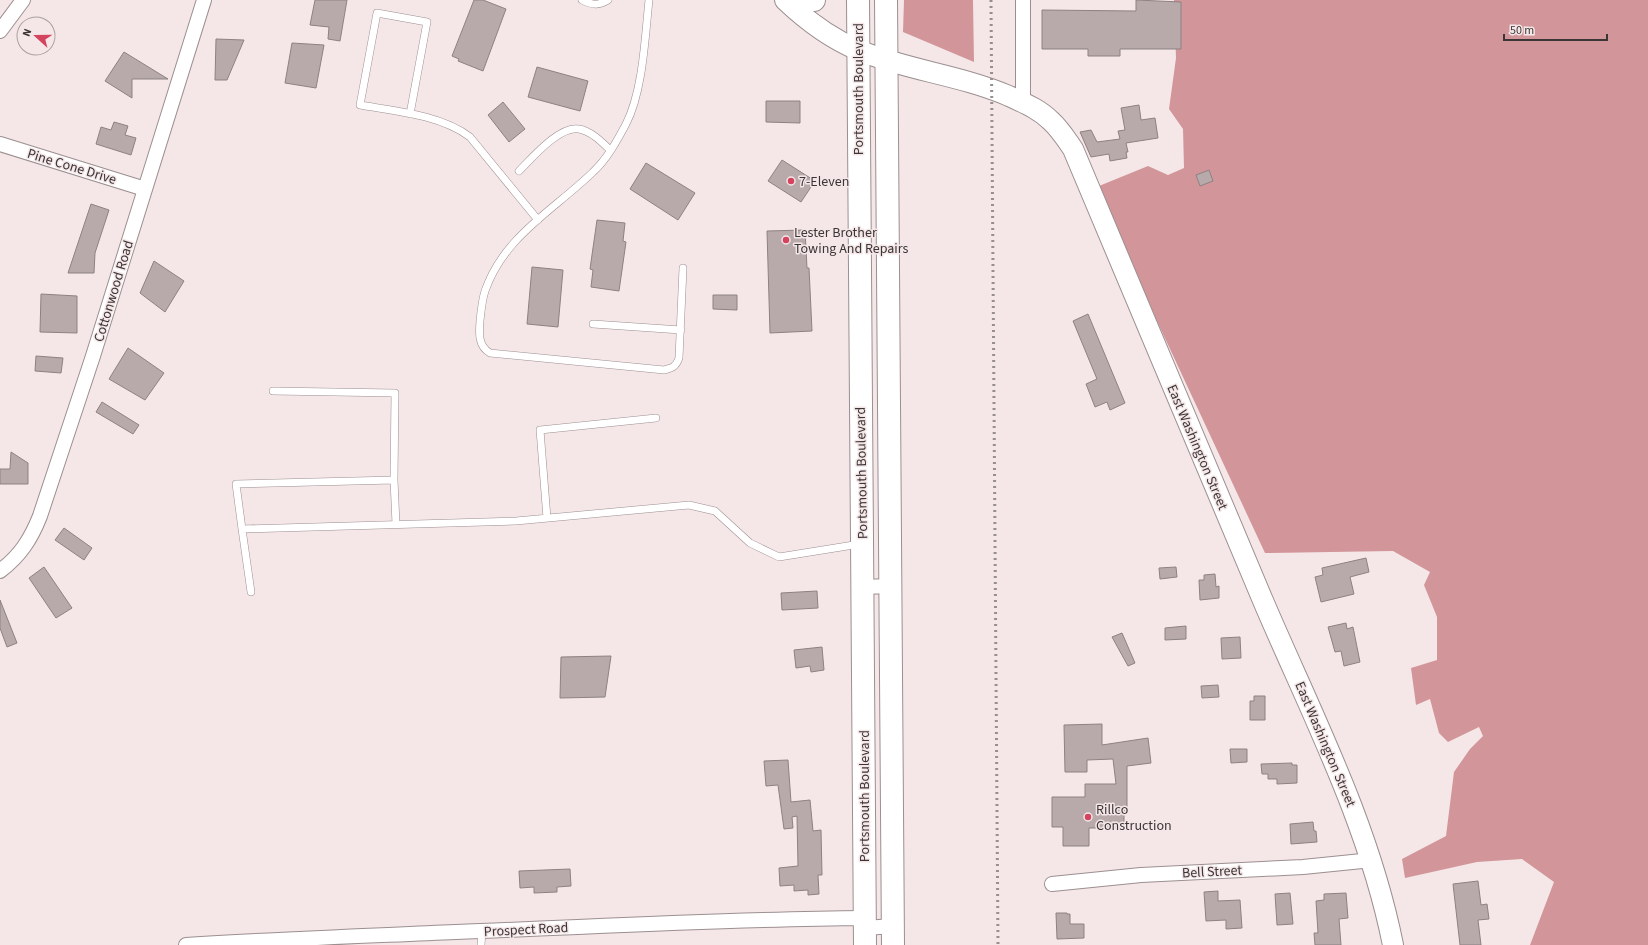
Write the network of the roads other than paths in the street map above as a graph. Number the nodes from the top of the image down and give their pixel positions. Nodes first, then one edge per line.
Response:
1 (23, 0) edge
2 (204, 0) edge
3 (582, 0) edge
4 (608, 0) edge
5 (649, 0) edge
6 (786, 0) edge
7 (804, 0) edge
8 (814, 0) edge
9 (858, 0) edge
10 (886, 0) edge
11 (1023, 0) edge
12 (0, 31) edge
13 (858, 50) junction
14 (886, 59) junction
15 (1023, 102) junction
16 (410, 114) junction
17 (0, 144) edge
18 (610, 150) junction
19 (519, 171) dead end
20 (145, 189) junction
21 (538, 220) junction
22 (683, 268) dead end
23 (593, 324) dead end
24 (681, 330) junction
25 (273, 391) dead end
26 (656, 418) dead end
27 (394, 480) junction
28 (547, 518) junction
29 (396, 524) junction
30 (242, 529) junction
31 (862, 544) junction
32 (0, 571) edge
33 (890, 586) junction
34 (863, 587) junction
35 (251, 592) dead end
36 (1372, 860) junction
37 (1052, 884) dead end
38 (865, 930) edge
39 (893, 936) edge
40 (482, 938) edge
41 (298, 942) edge
42 (319, 942) edge
43 (186, 945) edge
44 (1393, 945) edge

1 - 12 street
2 - 20 street, Cottonwood Road
3 - 4 lane
5 - 18 lane
6 - 13 main road, East Washington Street
7 - 8 main road
9 - 13 main road, Portsmouth Boulevard
10 - 14 main road, Portsmouth Boulevard
11 - 15 street
13 - 14 main road, East Washington Street
13 - 31 main road, Portsmouth Boulevard
14 - 15 main road, East Washington Street
14 - 33 main road, Portsmouth Boulevard
15 - 36 main road, East Washington Street
16 - 16 lane
16 - 21 lane
17 - 20 street, Pine Cone Drive
18 - 19 lane
18 - 21 lane
20 - 32 street, Cottonwood Road
21 - 24 lane
22 - 24 lane
23 - 24 lane
25 - 27 lane
26 - 28 lane
27 - 29 lane
27 - 30 lane
28 - 29 lane
28 - 31 lane
29 - 30 lane
30 - 35 lane
31 - 34 main road, Portsmouth Boulevard
33 - 34 street
33 - 39 main road, Portsmouth Boulevard
34 - 38 main road, Portsmouth Boulevard
36 - 37 street, Bell Street
36 - 44 main road, East Washington Street
38 - 39 street, Prospect Road
38 - 40 street, Prospect Road
40 - 42 street, Prospect Road
41 - 42 street, Prospect Road
41 - 43 street, Prospect Road

